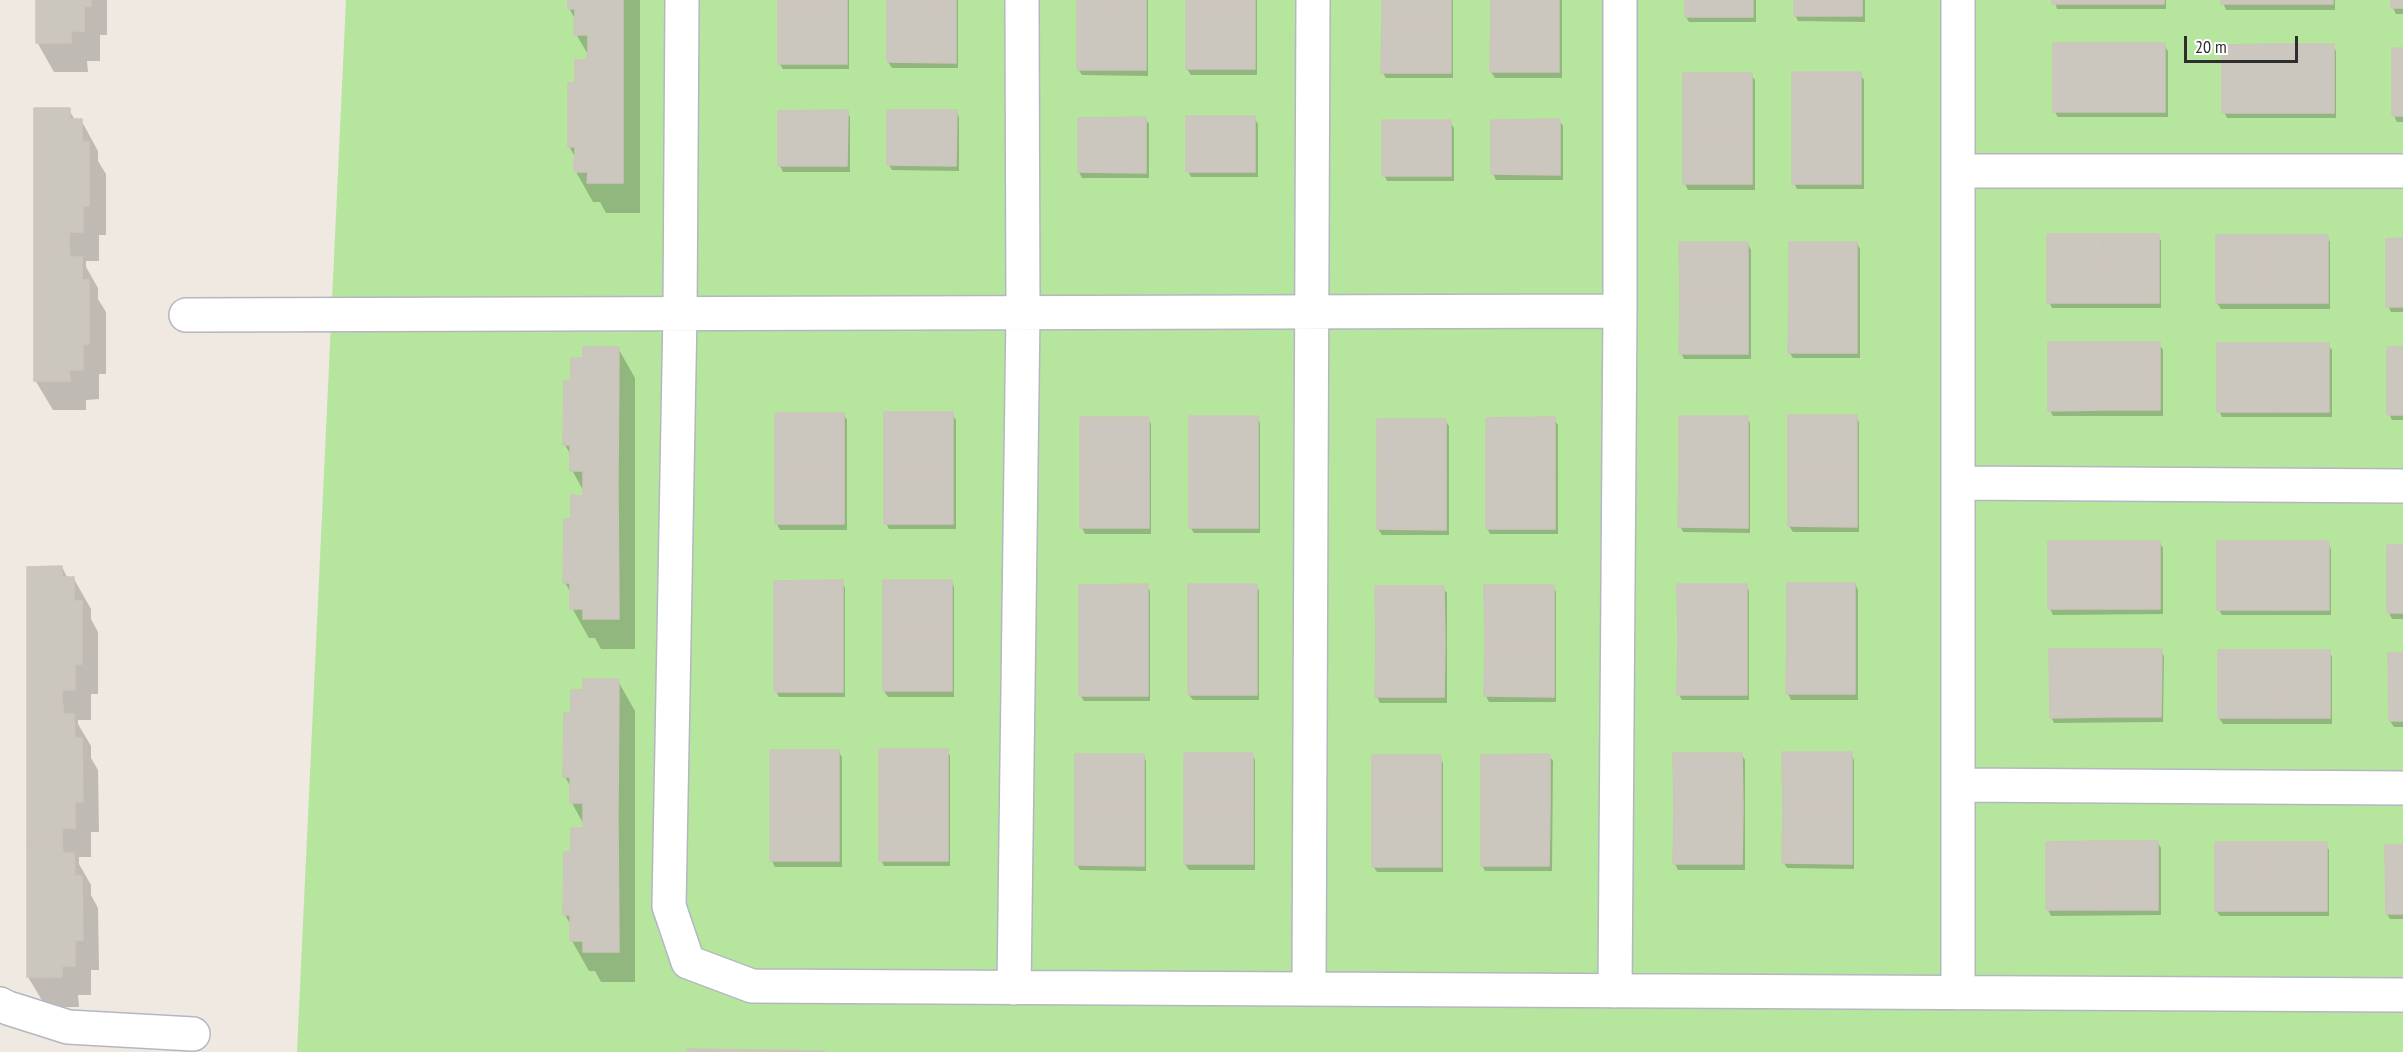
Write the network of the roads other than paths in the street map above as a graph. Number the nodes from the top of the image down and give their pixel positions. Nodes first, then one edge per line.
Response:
1 (682, 0) edge
2 (1022, 0) edge
3 (1313, 0) edge
4 (1620, 0) edge
5 (1958, 0) edge
6 (1959, 171) junction
7 (2403, 171) edge
8 (1620, 311) junction
9 (1312, 312) junction
10 (1023, 313) junction
11 (680, 314) junction
12 (186, 315) dead end
13 (1958, 483) junction
14 (2403, 486) edge
15 (1958, 785) junction
16 (2403, 788) edge
17 (1014, 988) junction
18 (1308, 989) junction
19 (1615, 991) junction
20 (1958, 993) junction
21 (2403, 995) edge
22 (0, 1004) edge
23 (193, 1034) dead end

1 - 11 lane
2 - 10 lane
3 - 9 lane
4 - 8 lane
5 - 6 lane
6 - 7 lane
6 - 13 lane
8 - 9 lane
8 - 19 lane
9 - 10 lane
9 - 18 lane
10 - 11 lane
10 - 17 lane
11 - 12 lane
11 - 17 lane
13 - 14 lane
13 - 15 lane
15 - 16 lane
15 - 20 lane
17 - 18 lane
18 - 19 lane
19 - 20 lane
20 - 21 lane
22 - 23 lane

